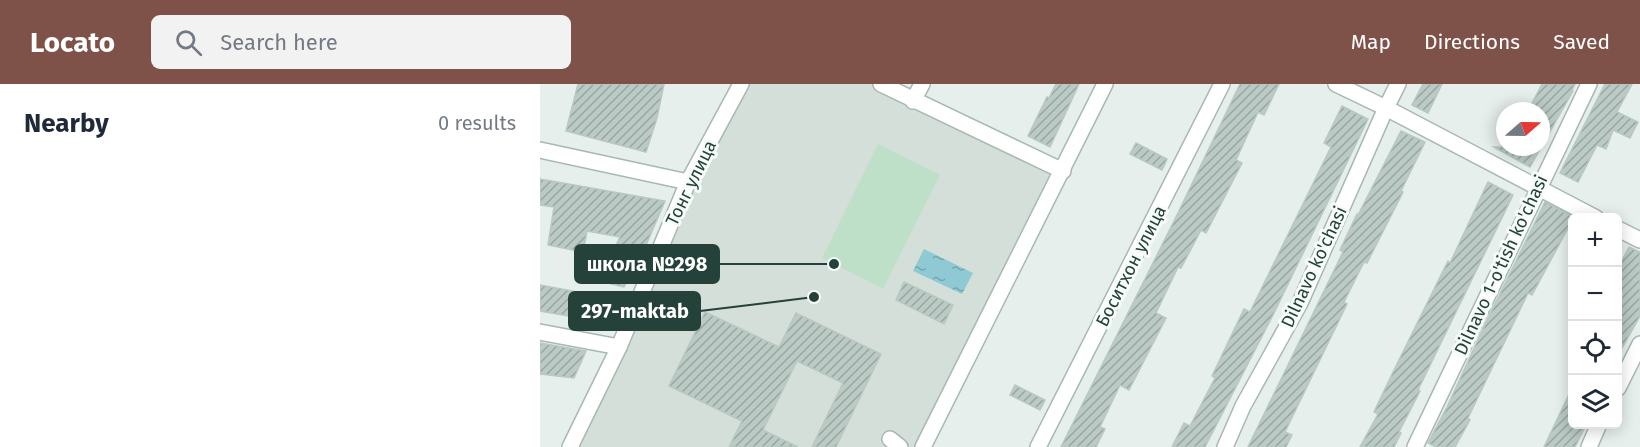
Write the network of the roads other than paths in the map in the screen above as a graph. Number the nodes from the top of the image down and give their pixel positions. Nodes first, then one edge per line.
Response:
1 (741, 84) edge
2 (882, 84) edge
3 (922, 84) edge
4 (1105, 84) edge
5 (1222, 84) edge
6 (1335, 84) edge
7 (1398, 84) edge
8 (1589, 84) edge
9 (913, 101) junction
10 (1386, 108) junction
11 (540, 150) edge
12 (1063, 171) junction
13 (688, 182) junction
14 (1538, 188) junction
15 (1586, 213) edge
16 (1622, 231) edge
17 (1640, 240) edge
18 (540, 332) edge
19 (1640, 344) edge
20 (619, 347) junction
21 (1622, 378) edge
22 (1597, 429) edge
23 (570, 447) edge
24 (923, 447) edge
25 (1038, 447) edge
26 (1225, 447) edge
27 (1414, 447) edge
28 (1589, 447) edge

1 - 13 street, Тонг улица
2 - 9 street
3 - 9 street
4 - 12 street
5 - 25 street, Боситхон улица
6 - 10 street
7 - 10 street, Dilnavo ko'chasi
8 - 14 street, Dilnavo 1-o'tish ko'chasi
9 - 12 street
10 - 14 street
10 - 26 street, Dilnavo ko'chasi
11 - 13 street
12 - 24 street
13 - 20 street, Тонг улица
14 - 15 street
14 - 27 street, Dilnavo 1-o'tish ko'chasi
16 - 17 street
18 - 20 street
19 - 21 street
20 - 23 street, Тонг улица
22 - 28 street

